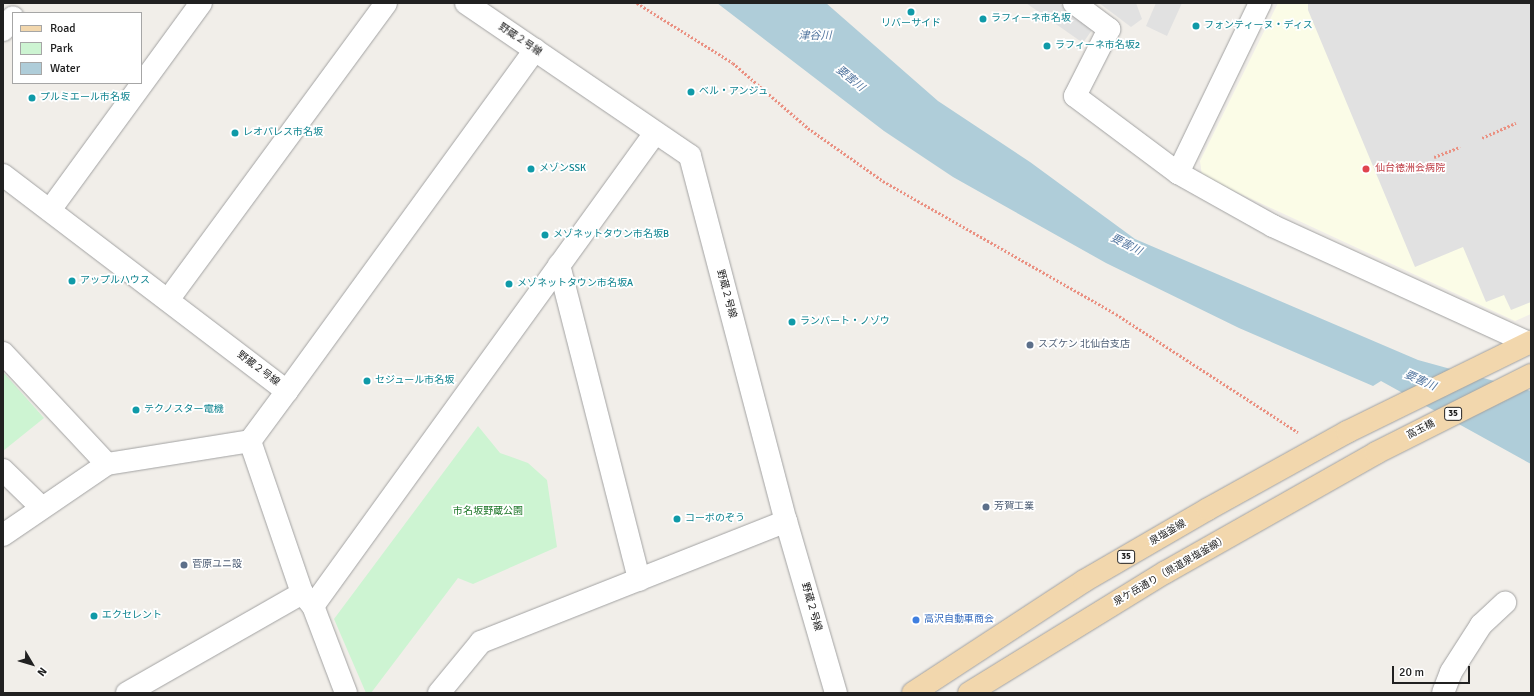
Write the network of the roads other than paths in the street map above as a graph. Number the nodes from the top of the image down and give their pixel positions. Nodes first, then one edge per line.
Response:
1 (23, 3) edge
2 (201, 3) edge
3 (386, 3) edge
4 (466, 3) edge
5 (1074, 3) edge
6 (1260, 3) edge
7 (17, 12) edge
8 (12, 18) edge
9 (3, 30) edge
10 (535, 50) junction
11 (142, 84) edge
12 (142, 84) edge
13 (655, 133) junction
14 (1178, 173) junction
15 (3, 175) edge
16 (50, 210) junction
17 (559, 265) junction
18 (168, 300) junction
19 (1530, 342) edge
20 (3, 353) edge
21 (1531, 375) edge
22 (287, 391) junction
23 (250, 441) junction
24 (1376, 453) joint
25 (106, 464) junction
26 (3, 470) edge
27 (42, 508) junction
28 (786, 521) junction
29 (3, 535) edge
30 (639, 580) junction
31 (307, 600) junction
32 (1505, 603) dead end
33 (127, 693) edge
34 (346, 693) edge
35 (439, 693) edge
36 (836, 693) edge
37 (913, 693) edge
38 (969, 693) edge
39 (1444, 693) edge

1 - 7 street
2 - 12 street
3 - 18 street
4 - 10 street, 野蔵２号線
5 - 14 street
6 - 14 street
8 - 9 street
10 - 13 street, 野蔵２号線
10 - 22 street
11 - 16 street
13 - 17 street
13 - 28 street, 野蔵２号線
14 - 19 street
15 - 16 street, 野蔵２号線
16 - 18 street, 野蔵２号線
17 - 30 street
17 - 31 street
18 - 22 street, 野蔵２号線
19 - 37 main road, 泉塩釜線 / 35
20 - 25 street
21 - 24 main road, 高玉橋 / 35
22 - 23 street, 野蔵２号線
23 - 25 street
23 - 31 street
24 - 38 main road, 泉ケ岳通り（県道泉塩釜線） / 35
25 - 27 street
26 - 27 street
27 - 29 street
28 - 30 street
28 - 36 street, 野蔵２号線
30 - 35 street
31 - 33 street
31 - 34 street
32 - 39 street

